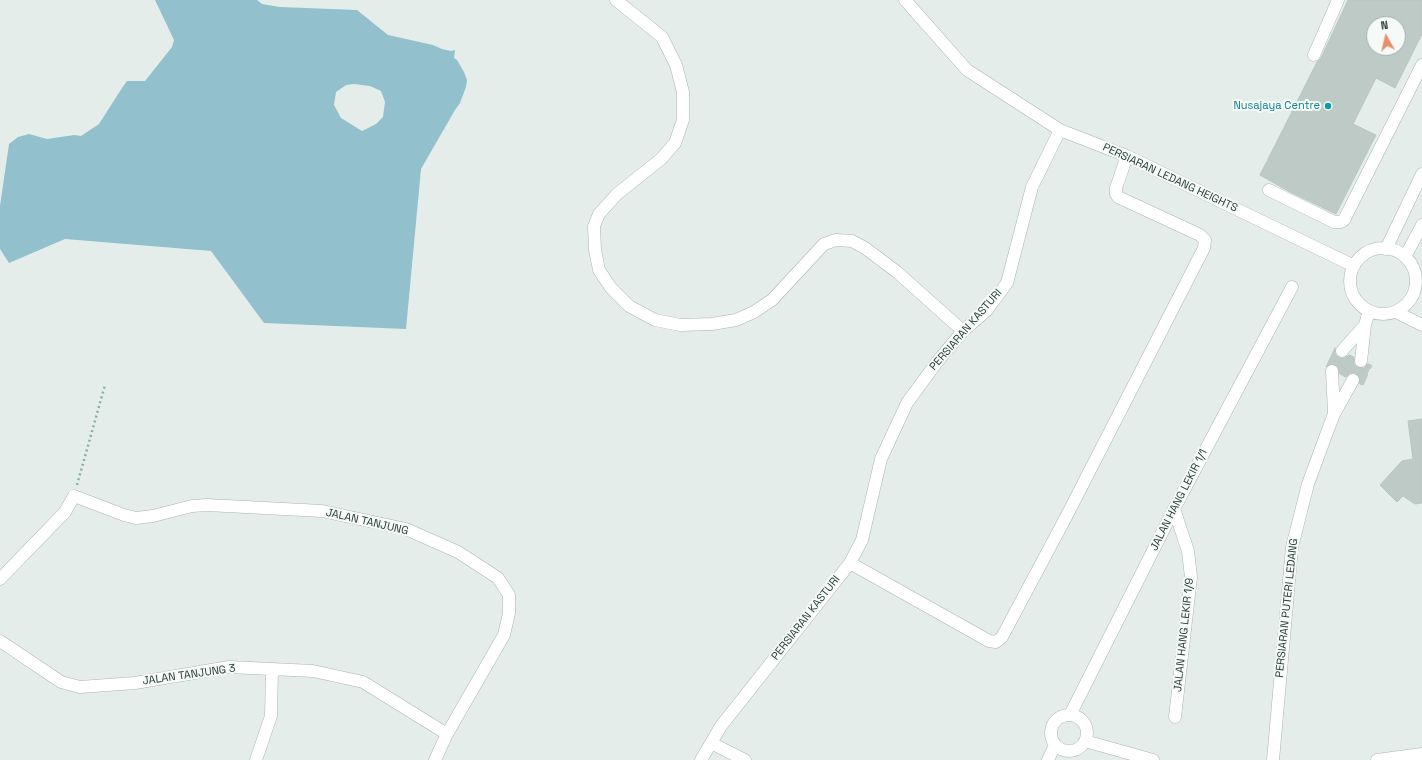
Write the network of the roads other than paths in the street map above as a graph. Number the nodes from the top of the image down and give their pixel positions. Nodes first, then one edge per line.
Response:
1 (616, 0) edge
2 (905, 0) edge
3 (1338, 0) edge
4 (1314, 55) dead end
5 (1422, 65) edge
6 (1060, 130) junction
7 (1127, 156) junction
8 (1422, 174) edge
9 (1269, 190) dead end
10 (1422, 225) edge
11 (1386, 249) junction
12 (1405, 257) junction
13 (1354, 266) junction
14 (1292, 287) dead end
15 (1417, 299) edge
16 (1369, 311) junction
17 (1396, 312) junction
18 (1365, 325) junction
19 (1422, 325) edge
20 (963, 331) junction
21 (1345, 353) tunnel mouth
22 (1364, 362) tunnel mouth
23 (1336, 372) tunnel mouth
24 (1356, 382) tunnel mouth
25 (1334, 414) junction
26 (1174, 508) junction
27 (850, 563) junction
28 (0, 579) edge
29 (0, 641) edge
30 (272, 668) junction
31 (1070, 714) junction
32 (1176, 716) dead end
33 (447, 734) junction
34 (1085, 740) junction
35 (711, 743) junction
36 (1055, 745) junction
37 (1422, 754) edge
38 (256, 760) edge
39 (435, 760) edge
40 (701, 760) edge
41 (745, 760) edge
42 (1048, 760) edge
43 (1153, 760) edge
44 (1273, 760) edge
45 (1377, 760) edge

1 - 20 street
2 - 6 street, PERSIARAN LEDANG HEIGHTS
3 - 4 street
5 - 9 street
6 - 7 street, PERSIARAN LEDANG HEIGHTS
6 - 20 street, PERSIARAN KASTURI
7 - 13 street, PERSIARAN LEDANG HEIGHTS
7 - 27 street
8 - 11 street
10 - 12 street
11 - 12 street
11 - 13 street
12 - 15 street
13 - 16 street
14 - 26 street, JALAN HANG LEKIR 1/1
15 - 17 street
16 - 17 street
16 - 18 street
17 - 19 street
18 - 21 street
18 - 22 street
20 - 27 street, PERSIARAN KASTURI
23 - 25 street
24 - 25 street
25 - 44 street, PERSIARAN PUTERI LEDANG
26 - 31 street, JALAN HANG LEKIR 1/1
26 - 32 street, JALAN HANG LEKIR 1/9
27 - 35 street, PERSIARAN KASTURI
28 - 33 street, JALAN TANJUNG
29 - 30 street, JALAN TANJUNG 3
30 - 33 street, JALAN TANJUNG 3
30 - 38 street
31 - 34 street
31 - 36 street
33 - 39 street, JALAN TANJUNG
34 - 36 street
34 - 43 street
35 - 40 street, PERSIARAN KASTURI
35 - 41 street
36 - 42 street
37 - 45 street

